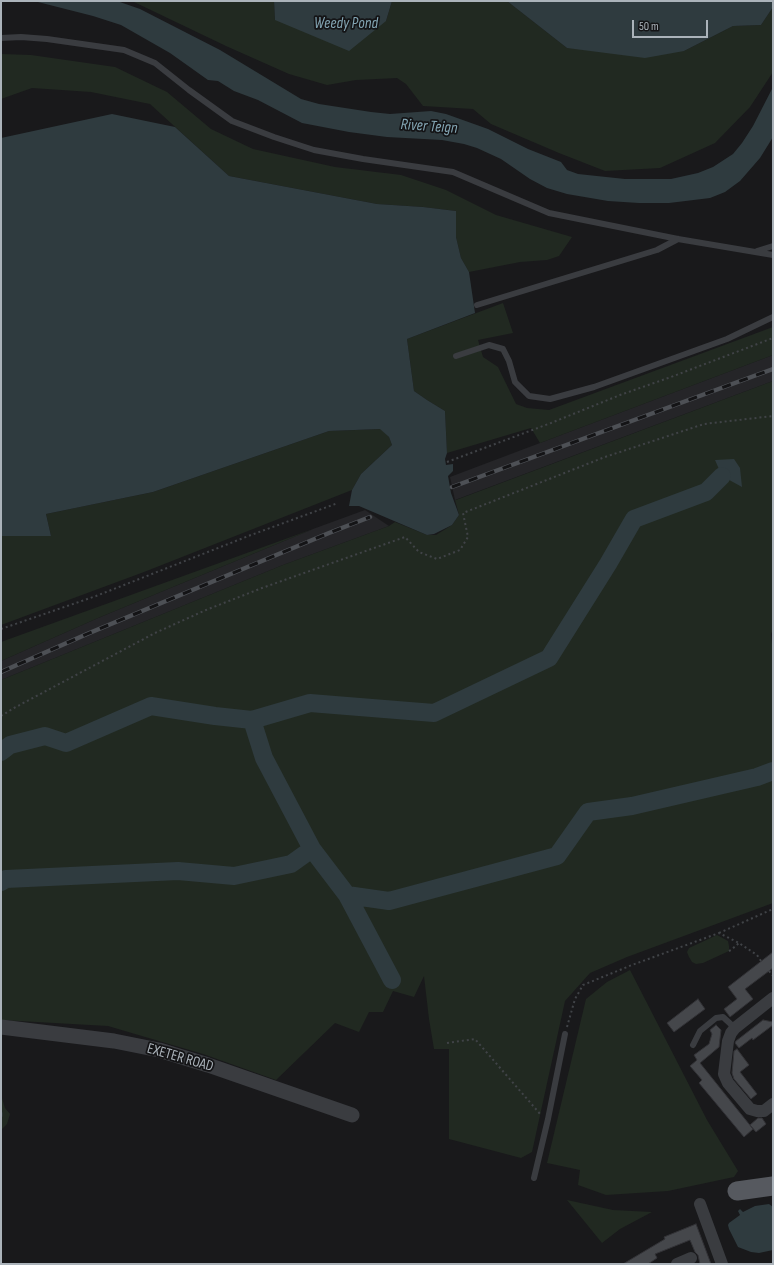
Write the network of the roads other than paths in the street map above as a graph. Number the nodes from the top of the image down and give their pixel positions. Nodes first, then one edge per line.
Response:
1 (1, 38) edge
2 (678, 239) junction
3 (773, 246) edge
4 (755, 252) junction
5 (773, 255) edge
6 (477, 306) dead end
7 (773, 317) edge
8 (456, 356) dead end
9 (773, 998) edge
10 (1, 1027) edge
11 (693, 1028) dead end
12 (735, 1028) junction
13 (700, 1031) junction
14 (565, 1034) road end
15 (693, 1046) dead end
16 (773, 1104) edge
17 (352, 1115) dead end
18 (534, 1178) dead end
19 (773, 1186) edge
20 (737, 1191) dead end
21 (700, 1204) dead end
22 (691, 1258) dead end
23 (677, 1264) edge
24 (722, 1264) edge

1 - 2 lane
2 - 4 lane
2 - 6 lane
3 - 4 lane
4 - 5 lane
7 - 8 lane
9 - 12 street
10 - 17 street, EXETER ROAD
11 - 13 lane
12 - 13 lane
12 - 16 street
13 - 15 lane
14 - 18 lane
19 - 20 main road
21 - 24 street
22 - 23 street

